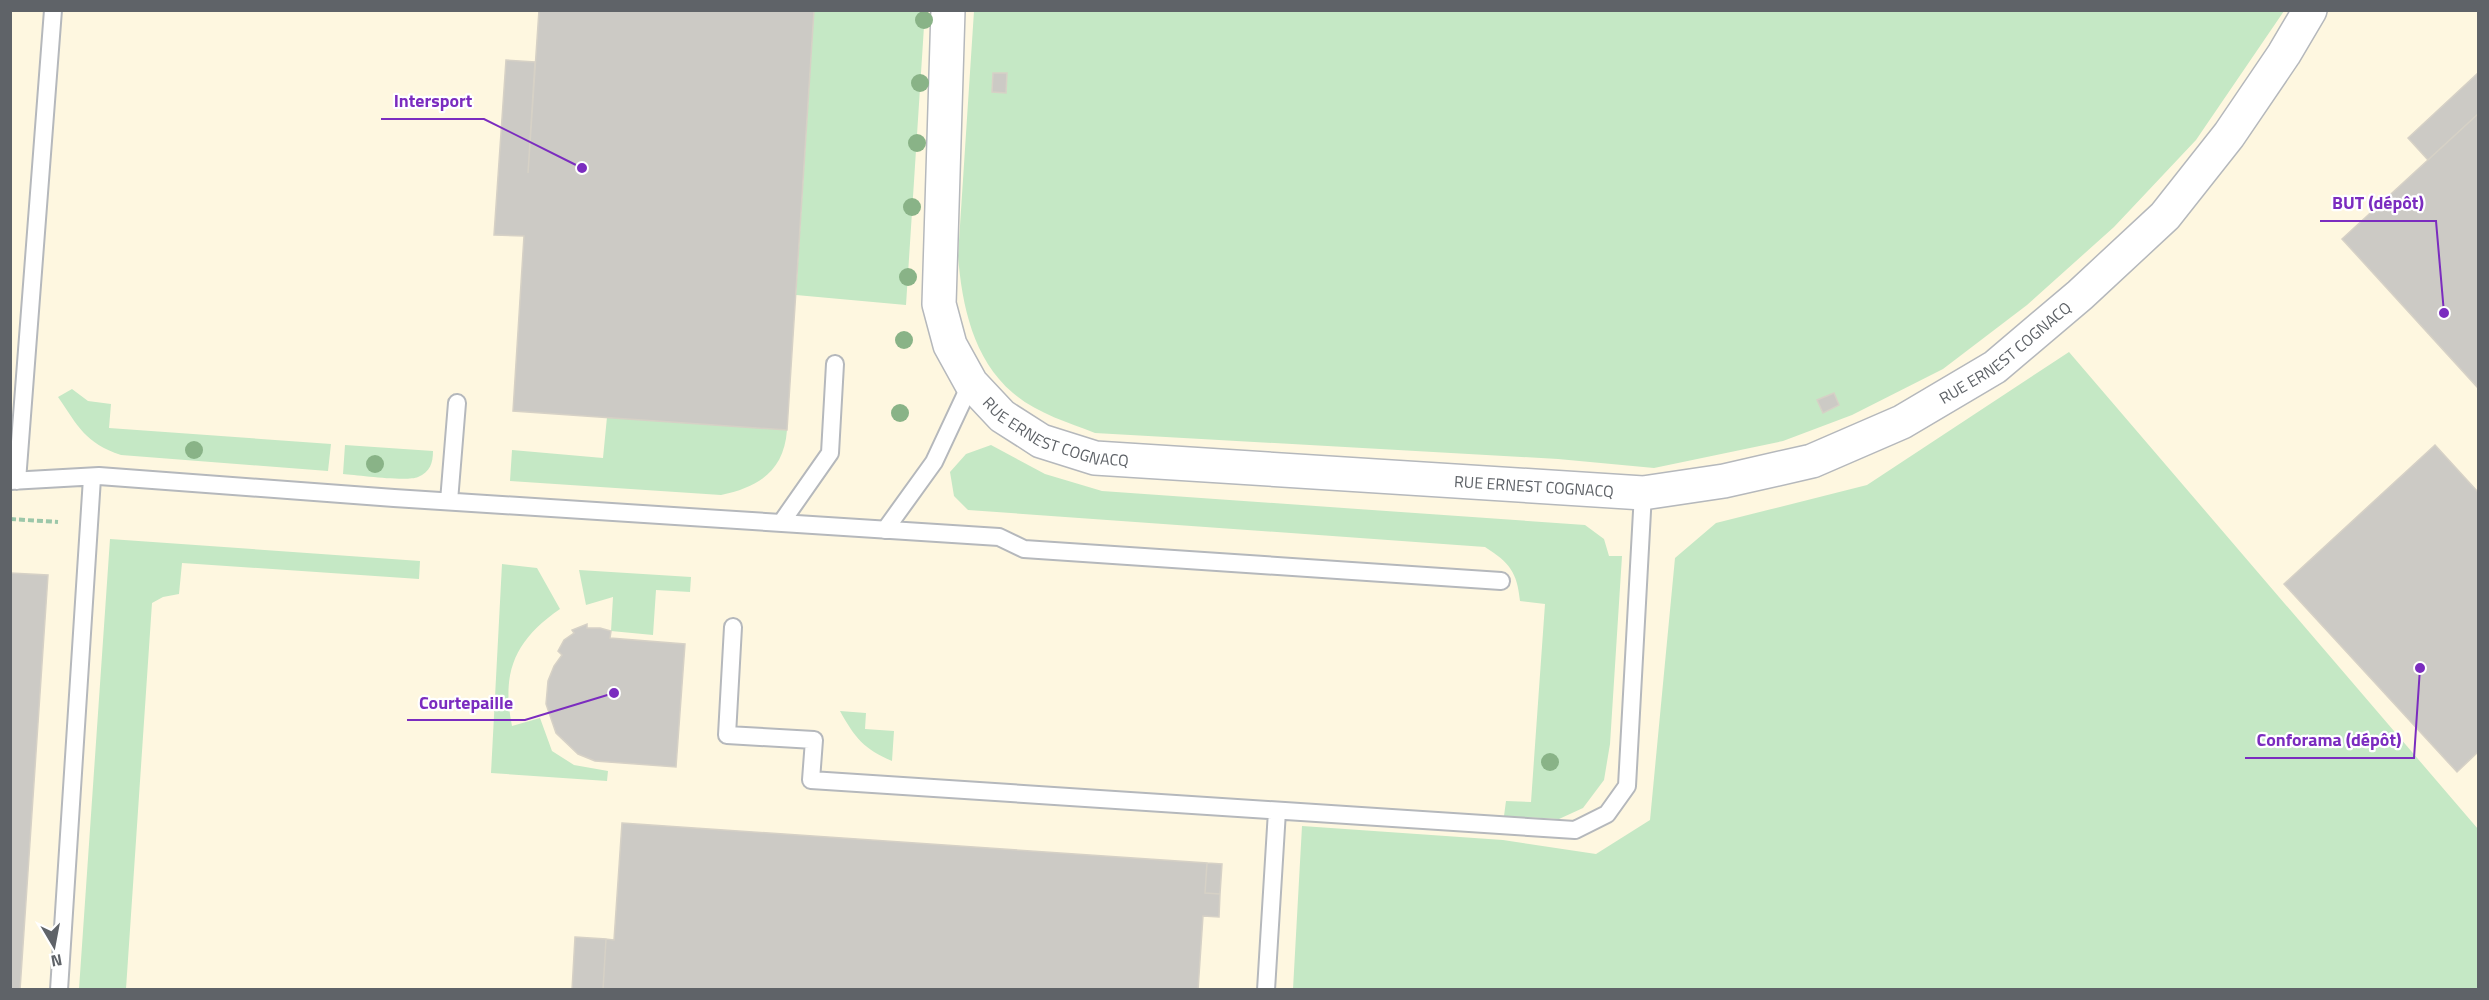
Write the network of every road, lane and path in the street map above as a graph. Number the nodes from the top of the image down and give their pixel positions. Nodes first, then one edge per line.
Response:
1 (53, 10) edge
2 (948, 10) edge
3 (2310, 10) edge
4 (835, 364) dead end
5 (971, 383) junction
6 (457, 403) dead end
7 (92, 478) junction
8 (14, 481) edge
9 (1643, 493) junction
10 (449, 501) junction
11 (10, 519) edge
12 (781, 523) junction
13 (89, 524) junction
14 (885, 530) junction
15 (1501, 581) dead end
16 (733, 627) dead end
17 (1277, 811) junction
18 (59, 990) edge
19 (1266, 990) edge

1 - 8 lane
2 - 5 street, RUE ERNEST COGNACQ
3 - 9 street, RUE ERNEST COGNACQ
4 - 12 lane
5 - 9 street, RUE ERNEST COGNACQ
5 - 14 lane
6 - 10 lane
7 - 8 lane
7 - 10 lane
7 - 13 lane
9 - 17 lane
10 - 12 lane
11 - 13 path
12 - 14 lane
13 - 18 lane
14 - 15 lane
16 - 17 lane
17 - 19 lane

